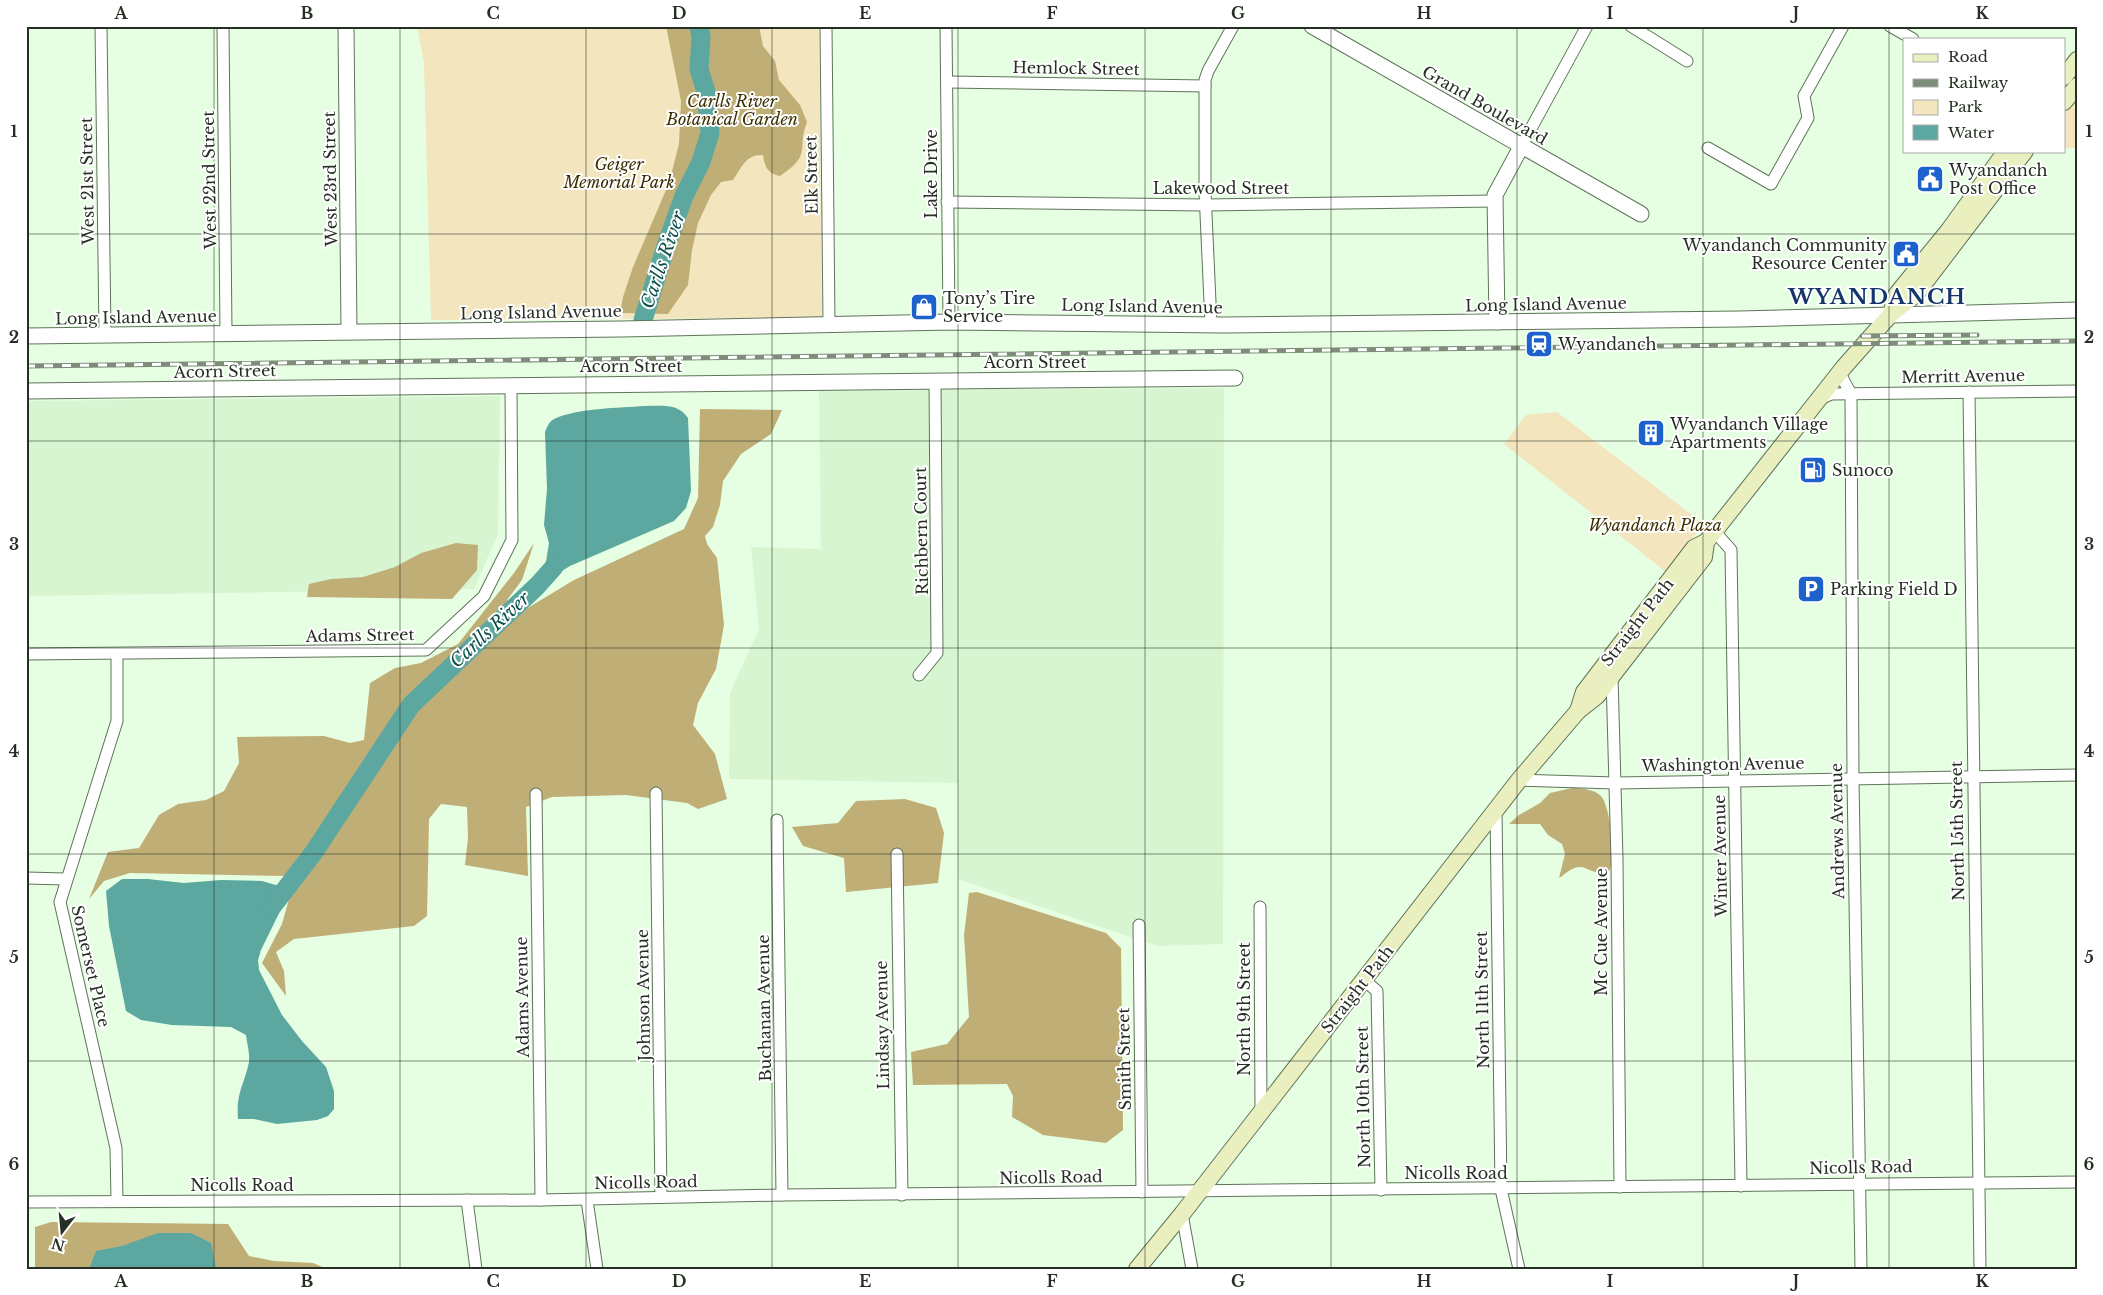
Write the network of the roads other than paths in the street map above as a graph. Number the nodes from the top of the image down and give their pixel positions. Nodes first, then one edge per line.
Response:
1 (101, 26) edge
2 (223, 26) edge
3 (346, 26) edge
4 (826, 26) edge
5 (946, 26) edge
6 (1233, 26) edge
7 (1312, 26) edge
8 (1587, 26) edge
9 (1631, 26) edge
10 (1843, 26) edge
11 (1890, 26) edge
12 (1911, 38) edge
13 (2077, 60) edge
14 (1687, 61) dead end
15 (2066, 74) edge
16 (947, 82) junction
17 (1205, 86) junction
18 (2077, 86) edge
19 (2066, 100) edge
20 (1522, 145) junction
21 (1708, 148) dead end
22 (2005, 152) edge
23 (2023, 152) edge
24 (1495, 201) junction
25 (947, 202) junction
26 (1206, 205) junction
27 (1641, 214) dead end
28 (2077, 310) edge
29 (1891, 314) junction
30 (949, 322) junction
31 (1497, 322) junction
32 (829, 324) junction
33 (1211, 324) junction
34 (349, 332) junction
35 (226, 333) junction
36 (105, 335) junction
37 (26, 336) edge
38 (1839, 372) junction
39 (1235, 378) dead end
40 (935, 380) junction
41 (511, 385) junction
42 (26, 391) edge
43 (2077, 391) edge
44 (1969, 392) junction
45 (1851, 394) junction
46 (1818, 400) junction
47 (1710, 537) junction
48 (26, 654) edge
49 (117, 654) junction
50 (919, 675) dead end
51 (1612, 676) junction
52 (1578, 711) junction
53 (2077, 774) edge
54 (1973, 776) junction
55 (1735, 779) junction
56 (1853, 779) junction
57 (1519, 780) junction
58 (1615, 783) junction
59 (656, 792) dead end
60 (536, 794) dead end
61 (1496, 811) junction
62 (778, 820) dead end
63 (897, 854) dead end
64 (26, 878) edge
65 (66, 879) junction
66 (1260, 907) dead end
67 (1139, 925) dead end
68 (1364, 980) junction
69 (1261, 1112) junction
70 (2077, 1182) edge
71 (1858, 1183) junction
72 (1978, 1183) junction
73 (1741, 1186) junction
74 (1620, 1187) junction
75 (1501, 1189) junction
76 (1381, 1190) junction
77 (1142, 1192) junction
78 (1198, 1192) junction
79 (782, 1195) junction
80 (902, 1195) junction
81 (661, 1197) junction
82 (117, 1200) junction
83 (467, 1200) junction
84 (541, 1200) junction
85 (587, 1200) junction
86 (26, 1202) edge
87 (1182, 1214) junction
88 (476, 1269) edge
89 (597, 1269) edge
90 (1137, 1269) edge
91 (1192, 1269) edge
92 (1519, 1269) edge
93 (1861, 1269) edge
94 (1980, 1269) edge

1 - 36 street, West 21st Street
2 - 35 street, West 22nd Street
3 - 34 street, West 23rd Street
4 - 32 street, Elk Street
5 - 16 street, Lake Drive
6 - 17 street
7 - 20 street, Grand Boulevard
8 - 20 street
9 - 14 street
10 - 21 street
11 - 12 street
13 - 15 main road
16 - 17 street, Hemlock Street
16 - 25 street, Lake Drive
17 - 26 street
18 - 19 main road
20 - 24 street
20 - 27 street, Grand Boulevard
22 - 29 main road, Straight Path
23 - 29 main road, Straight Path
24 - 26 street, Lakewood Street
24 - 31 street
25 - 26 street, Lakewood Street
25 - 30 street, Lake Drive
26 - 33 street
28 - 29 street, Long Island Avenue
29 - 31 street, Long Island Avenue
29 - 38 main road, Straight Path
30 - 32 street, Long Island Avenue
30 - 33 street, Long Island Avenue
31 - 33 street, Long Island Avenue
32 - 34 street, Long Island Avenue
34 - 35 street, Long Island Avenue
35 - 36 street, Long Island Avenue
36 - 37 street, Long Island Avenue
38 - 45 street
38 - 46 main road, Straight Path
39 - 40 street, Acorn Street
40 - 41 street, Acorn Street
40 - 50 street, Richbern Court
41 - 42 street, Acorn Street
41 - 49 street, Adams Street
43 - 44 street, Merritt Avenue
44 - 45 street, Merritt Avenue
44 - 54 street, North 15th Street
45 - 46 street, Merritt Avenue
45 - 56 street, Andrews Avenue
46 - 47 main road, Straight Path
47 - 51 main road, Straight Path
47 - 52 main road, Straight Path
47 - 55 street, Winter Avenue
48 - 49 street, Adams Street
49 - 65 street, Somerset Place
51 - 52 main road, Straight Path
51 - 58 street, Mc Cue Avenue
52 - 57 main road, Straight Path
53 - 54 street, Washington Avenue
54 - 56 street, Washington Avenue
54 - 72 street, North 15th Street
55 - 56 street, Washington Avenue
55 - 58 street, Washington Avenue
55 - 73 street, Winter Avenue
56 - 71 street, Andrews Avenue
57 - 58 street, Washington Avenue
57 - 61 main road, Straight Path
58 - 74 street, Mc Cue Avenue
59 - 81 street, Johnson Avenue
60 - 84 street, Adams Avenue
61 - 68 main road, Straight Path
61 - 75 street, North 11th Street
62 - 79 street, Buchanan Avenue
63 - 80 street, Lindsay Avenue
64 - 65 street
65 - 82 street, Somerset Place
66 - 69 street, North 9th Street
67 - 77 street, Smith Street
68 - 69 main road, Straight Path
68 - 76 street, North 10th Street
69 - 78 main road, Straight Path
70 - 72 street, Nicolls Road
71 - 72 street, Nicolls Road
71 - 73 street, Nicolls Road
71 - 93 street, Andrews Avenue
72 - 94 street, North 15th Street
73 - 74 street, Nicolls Road
74 - 75 street, Nicolls Road
75 - 76 street, Nicolls Road
75 - 92 street, North 11th Street
76 - 78 street, Nicolls Road
77 - 78 street, Nicolls Road
77 - 80 street, Nicolls Road
78 - 87 main road, Straight Path
79 - 80 street, Nicolls Road
79 - 81 street, Nicolls Road
81 - 85 street, Nicolls Road
82 - 83 street, Nicolls Road
82 - 86 street, Nicolls Road
83 - 84 street, Nicolls Road
83 - 88 street
84 - 85 street, Nicolls Road
85 - 89 street
87 - 90 main road, Straight Path
87 - 91 street

